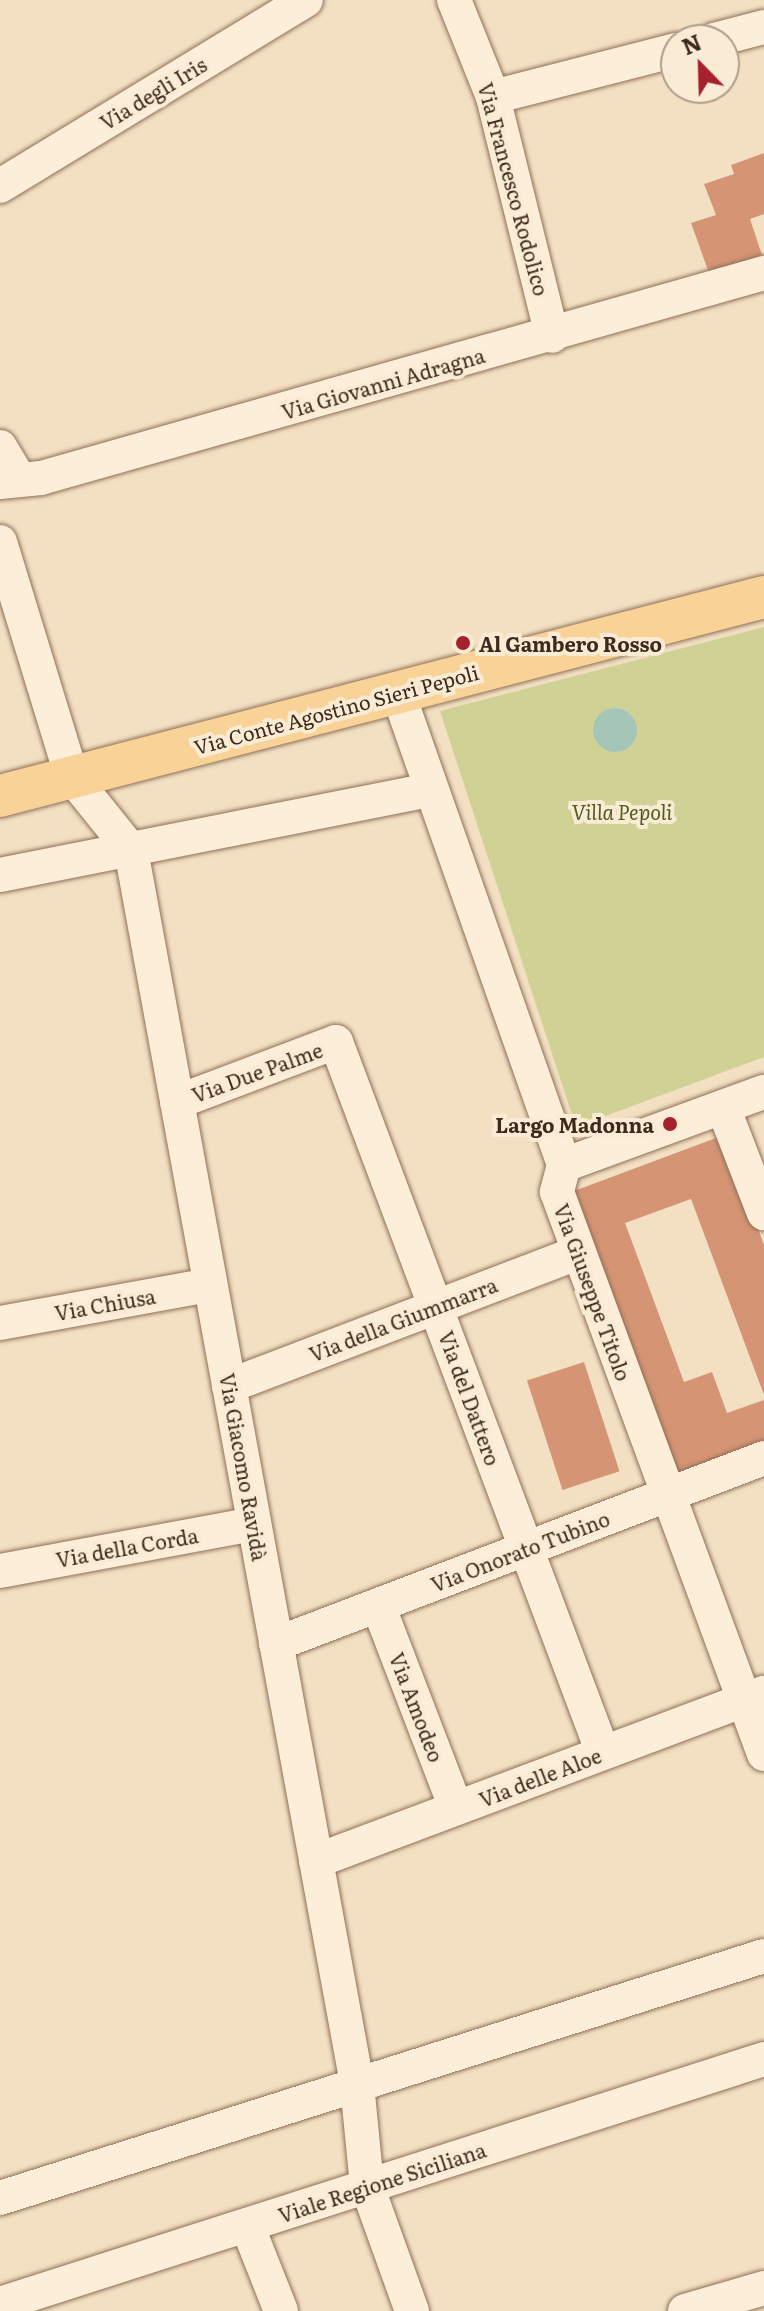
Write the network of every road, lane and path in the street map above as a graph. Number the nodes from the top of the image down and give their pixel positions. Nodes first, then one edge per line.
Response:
1 (306, 0) edge
2 (454, 0) edge
3 (764, 27) edge
4 (740, 33) edge
5 (660, 54) edge
6 (493, 97) junction
7 (0, 186) edge
8 (764, 273) edge
9 (552, 336) junction
10 (0, 447) edge
11 (9, 479) edge
12 (0, 542) edge
13 (764, 597) edge
14 (398, 693) junction
15 (72, 777) junction
16 (428, 790) junction
17 (0, 796) edge
18 (131, 850) junction
19 (0, 875) edge
20 (336, 1042) joint
21 (764, 1092) edge
22 (177, 1102) junction
23 (723, 1107) junction
24 (564, 1165) junction
25 (764, 1213) edge
26 (578, 1253) junction
27 (210, 1285) junction
28 (436, 1307) junction
29 (0, 1323) edge
30 (229, 1386) junction
31 (764, 1458) edge
32 (668, 1495) junction
33 (254, 1524) junction
34 (526, 1549) junction
35 (0, 1571) edge
36 (378, 1605) junction
37 (276, 1644) junction
38 (754, 1696) edge
39 (603, 1753) junction
40 (764, 1754) edge
41 (456, 1808) junction
42 (316, 1861) junction
43 (764, 1956) edge
44 (764, 2059) edge
45 (357, 2084) junction
46 (367, 2186) junction
47 (0, 2198) edge
48 (247, 2225) junction
49 (764, 2288) edge
50 (0, 2304) edge
51 (281, 2311) edge
52 (412, 2311) edge
53 (685, 2311) edge

1 - 7 street, Via degli Iris
2 - 6 street, Via Francesco Rodolico
3 - 4 street
5 - 6 street
6 - 9 street, Via Francesco Rodolico
8 - 9 street, Via Giovanni Adragna
9 - 11 street, Via Giovanni Adragna
10 - 11 street
12 - 15 street
13 - 14 main road, Via Conte Agostino Sieri Pepoli
14 - 15 main road, Via Conte Agostino Sieri Pepoli
14 - 16 street, Via Giuseppe Titolo
15 - 17 main road, Via Conte Agostino Sieri Pepoli
15 - 18 street
16 - 18 street
16 - 24 street, Via Giuseppe Titolo
18 - 19 street
18 - 22 street, Via Giacomo Ravidà
20 - 22 street, Via Due Palme
20 - 28 street, Via del Dattero
21 - 23 street
22 - 27 street, Via Giacomo Ravidà
23 - 24 street
23 - 25 street
24 - 26 street, Via Giuseppe Titolo
26 - 28 street, Via della Giummarra
26 - 32 street, Via Giuseppe Titolo
27 - 29 street, Via Chiusa
27 - 30 street, Via Giacomo Ravidà
28 - 30 street, Via della Giummarra
28 - 34 street, Via del Dattero
30 - 33 street, Via Giacomo Ravidà
31 - 32 street, Via Onorato Tubino
32 - 34 street, Via Onorato Tubino
32 - 38 street, Via Giuseppe Titolo
33 - 35 street, Via della Corda
33 - 37 street, Via Giacomo Ravidà
34 - 36 street, Via Onorato Tubino
34 - 39 street, Via del Dattero
36 - 37 street, Via Onorato Tubino
36 - 41 street, Via Amodeo
37 - 42 street, Via Giacomo Ravidà
38 - 39 street, Via delle Aloe
38 - 40 street, Via Giuseppe Titolo
39 - 41 street, Via delle Aloe
41 - 42 street, Via delle Aloe
42 - 45 street, Via Giacomo Ravidà
43 - 45 street
44 - 46 street, Viale Regione Siciliana
45 - 46 street, Via Giacomo Ravidà
45 - 47 street
46 - 48 street, Viale Regione Siciliana
46 - 52 street, Via Giacomo Ravidà
48 - 50 street, Viale Regione Siciliana
48 - 51 street
49 - 53 street

